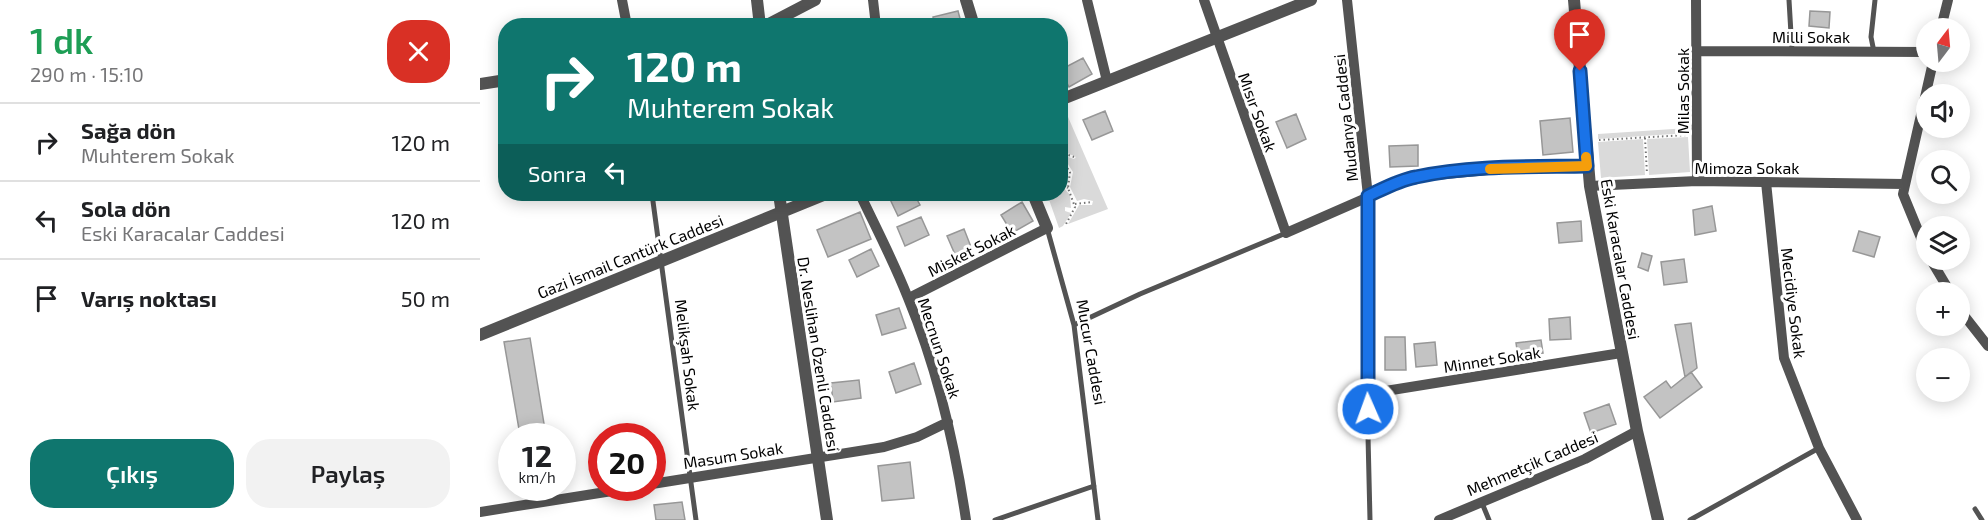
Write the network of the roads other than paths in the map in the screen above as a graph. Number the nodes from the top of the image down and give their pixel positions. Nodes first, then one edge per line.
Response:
1 (622, 0) edge
2 (757, 0) edge
3 (814, 0) edge
4 (873, 0) edge
5 (966, 0) edge
6 (1087, 0) edge
7 (1204, 0) edge
8 (1311, 0) edge
9 (1347, 0) edge
10 (1574, 0) edge
11 (1696, 0) edge
12 (1789, 0) edge
13 (1875, 0) edge
14 (1948, 0) edge
15 (625, 18) edge
16 (759, 18) edge
17 (780, 18) edge
18 (875, 18) edge
19 (972, 18) edge
20 (1944, 18) edge
21 (1215, 38) junction
22 (1696, 51) junction
23 (1792, 51) junction
24 (1874, 51) junction
25 (1916, 52) edge
26 (1931, 72) edge
27 (498, 81) edge
28 (1107, 81) junction
29 (480, 84) edge
30 (1068, 97) edge
31 (1587, 166) junction
32 (1697, 181) junction
33 (1766, 182) junction
34 (1904, 184) junction
35 (1590, 186) junction
36 (1368, 196) junction
37 (653, 201) edge
38 (780, 201) edge
39 (808, 201) edge
40 (863, 201) edge
41 (1036, 201) edge
42 (781, 212) junction
43 (1047, 228) junction
44 (1916, 228) edge
45 (1286, 233) junction
46 (661, 262) junction
47 (909, 298) junction
48 (1970, 323) edge
49 (1074, 325) junction
50 (480, 335) edge
51 (1988, 346) edge
52 (1621, 353) junction
53 (1366, 393) junction
54 (948, 422) junction
55 (1637, 431) junction
56 (1819, 448) junction
57 (819, 456) junction
58 (688, 478) junction
59 (666, 482) edge
60 (1094, 486) junction
61 (588, 495) edge
62 (1482, 501) junction
63 (1975, 509) dead end
64 (480, 512) edge
65 (696, 520) edge
66 (827, 520) edge
67 (966, 520) edge
68 (995, 520) edge
69 (1098, 520) edge
70 (1370, 520) edge
71 (1439, 520) edge
72 (1490, 520) edge
73 (1658, 520) edge
74 (1690, 520) edge
75 (1857, 520) edge
76 (1982, 520) edge

1 - 15 street
2 - 16 street
3 - 17 street
4 - 18 street
5 - 19 street
6 - 28 street
7 - 21 street, Mısır Sokak
8 - 21 street
9 - 36 street, Mudanya Caddesi
10 - 31 street, Eski Karacalar Caddesi
11 - 22 street, Milas Sokak
12 - 23 lane
13 - 24 lane
14 - 20 street
21 - 28 street
21 - 45 street, Mısır Sokak
22 - 23 street, Milli Sokak
22 - 32 street, Milas Sokak
23 - 24 street, Milli Sokak
24 - 25 street, Milli Sokak
26 - 34 street
27 - 29 street
28 - 30 street
31 - 35 street, Eski Karacalar Caddesi
31 - 36 street
32 - 33 street, Mimoza Sokak
32 - 35 street, Mimoza Sokak
33 - 34 street, Mimoza Sokak
33 - 56 street, Mecidiye Sokak
34 - 44 street
35 - 52 street, Eski Karacalar Caddesi
36 - 45 street
36 - 53 street, Mudanya Caddesi
37 - 46 lane, Melikşah Sokak
38 - 42 street, Dr. Neslihan Özenli Caddesi
39 - 42 street, Gazi İsmail Cantürk Caddesi
40 - 47 street, Mecnun Sokak
41 - 43 street, Mucur Caddesi
42 - 46 street, Gazi İsmail Cantürk Caddesi
42 - 57 street, Dr. Neslihan Özenli Caddesi
43 - 47 street, Misket Sokak
43 - 49 lane, Mucur Caddesi
45 - 49 lane
46 - 50 street, Gazi İsmail Cantürk Caddesi
46 - 58 lane, Melikşah Sokak
47 - 54 street, Mecnun Sokak
48 - 51 street
49 - 60 lane, Mucur Caddesi
52 - 53 street, Minnet Sokak
52 - 55 street, Eski Karacalar Caddesi
53 - 70 lane, Mudanya Caddesi
54 - 57 street, Masum Sokak
54 - 67 street, Mecnun Sokak
55 - 62 street, Mehmetçik Caddesi
55 - 73 street, Eski Karacalar Caddesi
56 - 74 lane
56 - 75 street, Mecidiye Sokak
57 - 58 street, Masum Sokak
57 - 66 street, Dr. Neslihan Özenli Caddesi
58 - 59 street, Masum Sokak
58 - 65 lane, Melikşah Sokak
60 - 68 lane
60 - 69 lane, Mucur Caddesi
61 - 64 street
62 - 71 street, Mehmetçik Caddesi
62 - 72 lane
63 - 76 lane

